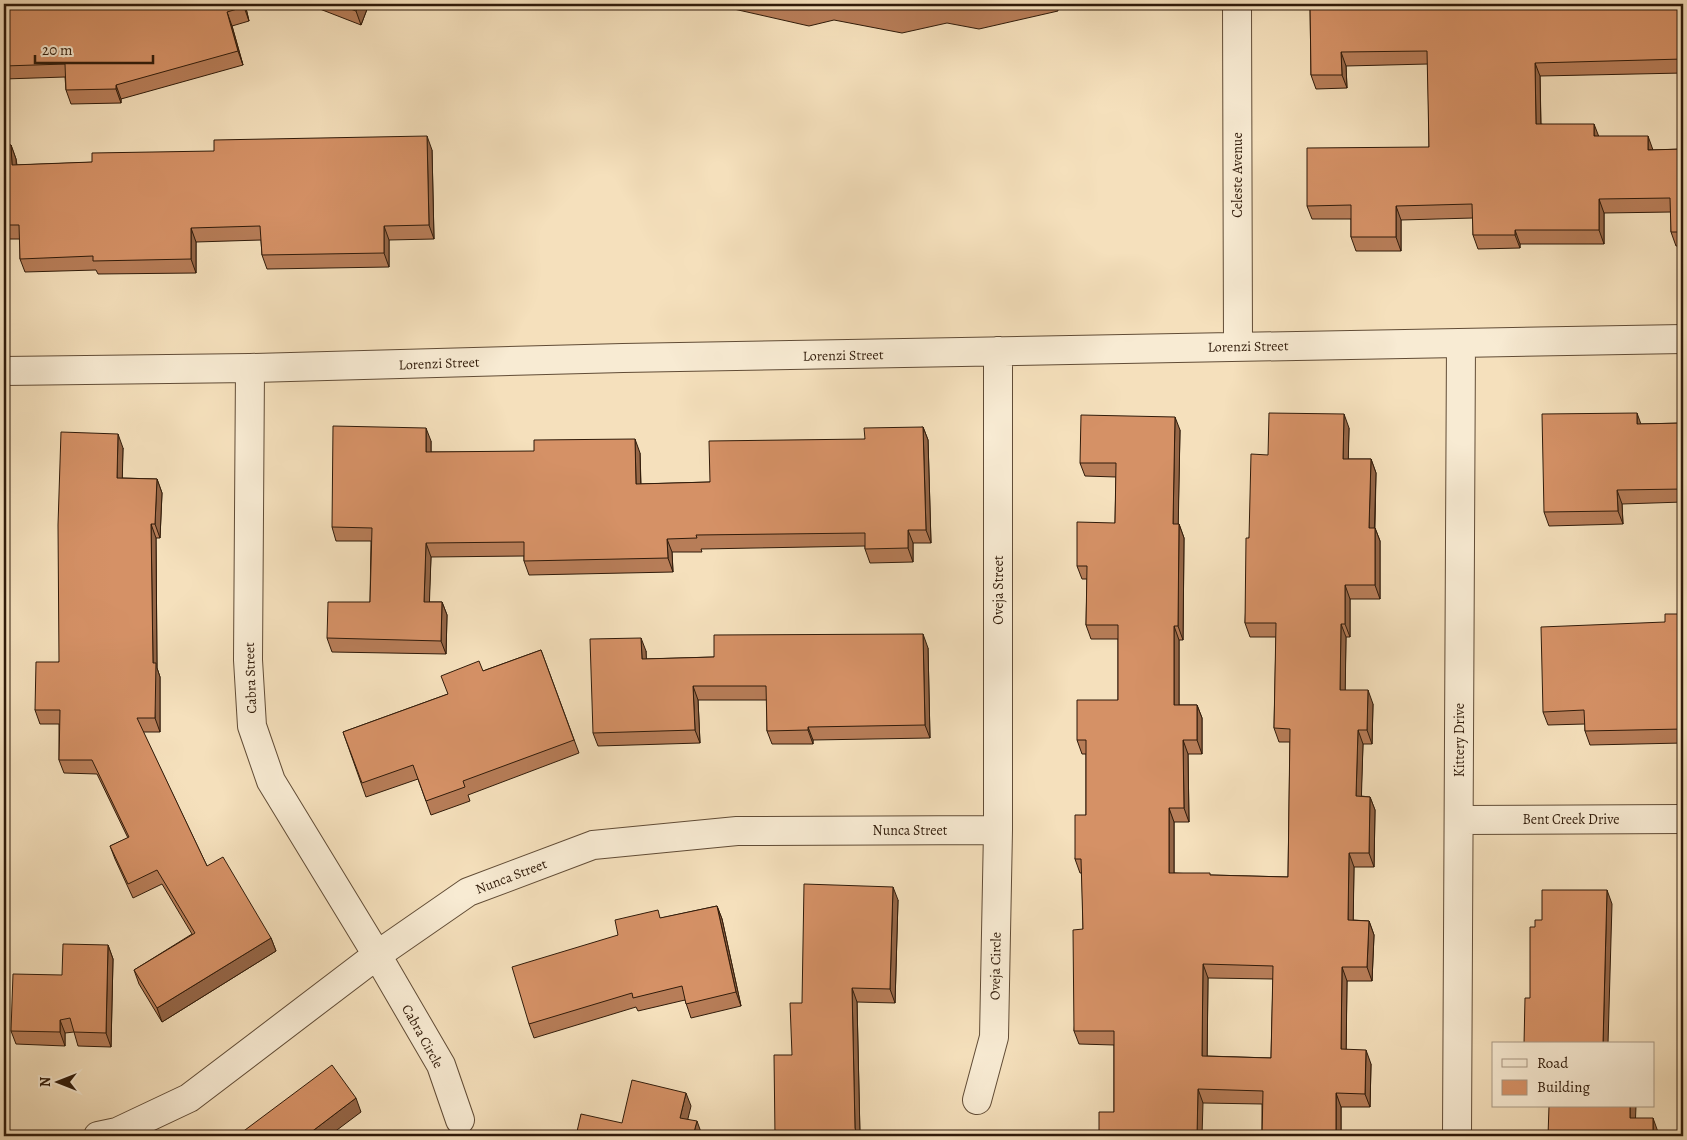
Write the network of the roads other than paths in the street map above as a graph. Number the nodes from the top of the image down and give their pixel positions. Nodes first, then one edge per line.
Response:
1 (1237, 4) edge
2 (1683, 339) edge
3 (1461, 343) junction
4 (1238, 346) junction
5 (998, 351) junction
6 (250, 368) junction
7 (4, 371) edge
8 (1683, 819) edge
9 (1459, 820) junction
10 (998, 830) junction
11 (377, 955) junction
12 (977, 1100) dead end
13 (460, 1120) dead end
14 (98, 1136) edge
15 (1457, 1136) edge

1 - 4 street, Celeste Avenue
2 - 3 street, Lorenzi Street
3 - 4 street, Lorenzi Street
3 - 9 street, Kittery Drive
4 - 5 street, Lorenzi Street
5 - 6 street, Lorenzi Street
5 - 10 street, Oveja Street
6 - 7 street, Lorenzi Street
6 - 11 street, Cabra Street
8 - 9 street, Bent Creek Drive
9 - 15 street, Kittery Drive
10 - 11 street, Nunca Street
10 - 12 street, Oveja Circle
11 - 13 street, Cabra Circle
11 - 14 street, Nunca Street

